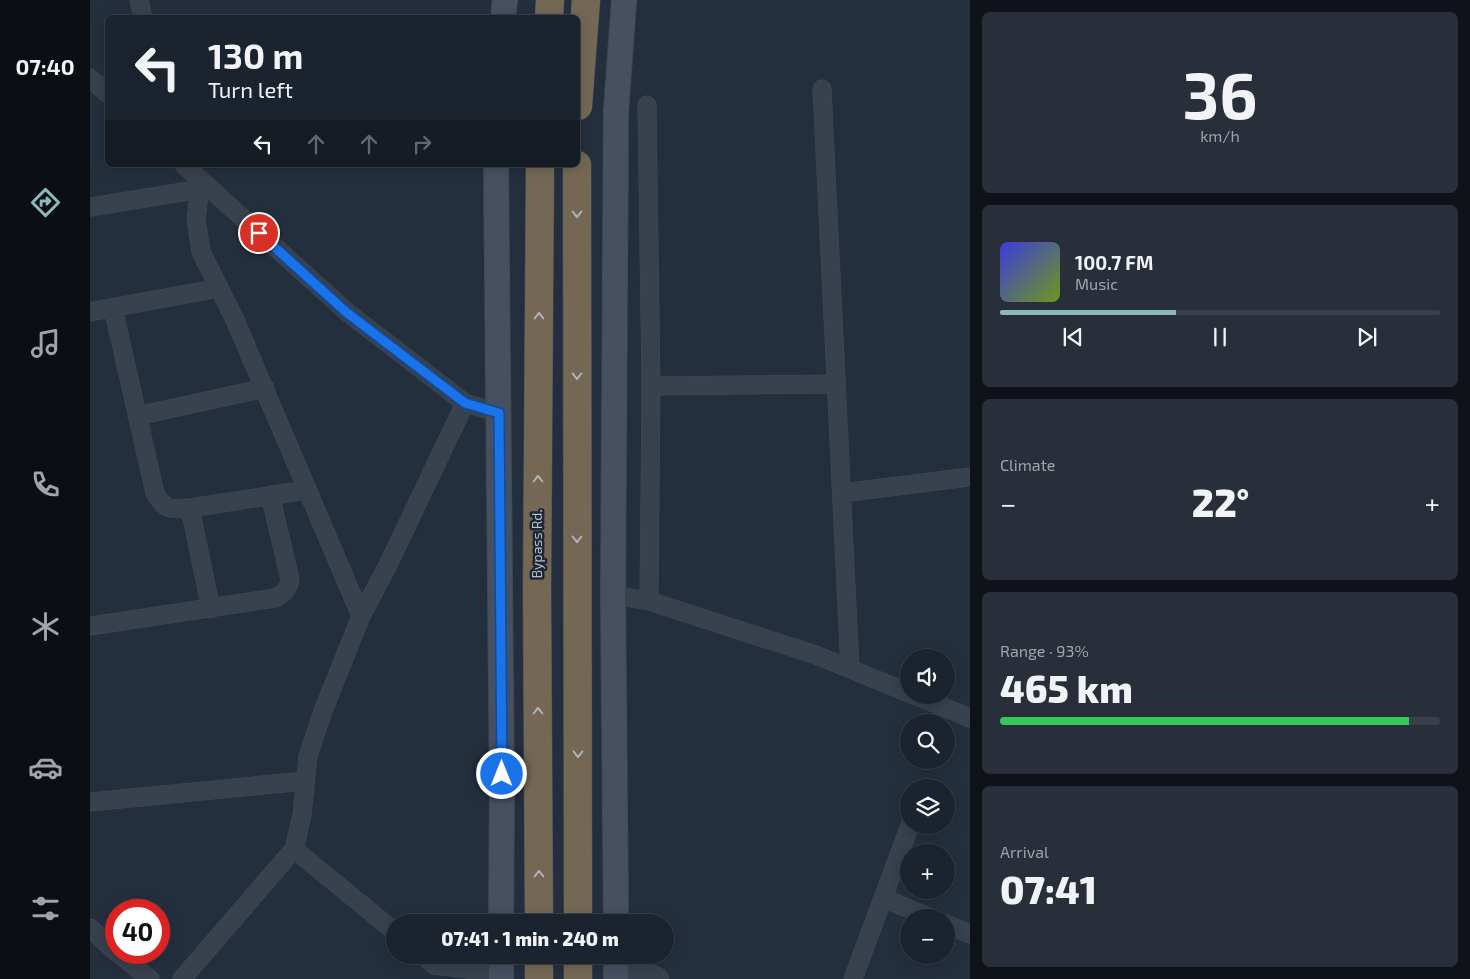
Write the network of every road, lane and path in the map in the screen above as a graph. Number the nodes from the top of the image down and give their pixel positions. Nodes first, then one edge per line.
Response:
1 (140, 0) edge
2 (505, 0) edge
3 (550, 0) edge
4 (586, 0) edge
5 (624, 0) edge
6 (142, 15) edge
7 (503, 15) edge
8 (549, 15) edge
9 (90, 78) edge
10 (580, 80) edge
11 (822, 89) dead end
12 (105, 91) edge
13 (647, 105) dead end
14 (186, 167) edge
15 (496, 167) edge
16 (540, 167) edge
17 (577, 167) edge
18 (201, 184) junction
19 (90, 207) edge
20 (219, 288) junction
21 (113, 308) junction
22 (90, 312) edge
23 (836, 384) junction
24 (651, 386) junction
25 (265, 388) junction
26 (465, 403) junction
27 (499, 413) junction
28 (137, 416) junction
29 (970, 476) edge
30 (306, 490) junction
31 (842, 493) junction
32 (270, 495) junction
33 (190, 508) junction
34 (613, 594) junction
35 (650, 601) junction
36 (211, 610) junction
37 (360, 616) junction
38 (90, 626) edge
39 (850, 669) junction
40 (900, 689) edge
41 (936, 704) edge
42 (970, 718) edge
43 (304, 781) junction
44 (90, 802) edge
45 (907, 834) edge
46 (294, 849) junction
47 (883, 898) junction
48 (909, 909) edge
49 (501, 914) edge
50 (539, 914) edge
51 (578, 914) edge
52 (616, 914) edge
53 (386, 925) edge
54 (90, 928) edge
55 (955, 928) edge
56 (970, 934) edge
57 (105, 941) edge
58 (132, 964) edge
59 (433, 964) edge
60 (539, 964) edge
61 (578, 964) edge
62 (616, 968) edge
63 (501, 969) edge
64 (150, 979) edge
65 (182, 979) edge
66 (539, 979) edge
67 (578, 979) edge
68 (660, 979) edge
69 (853, 979) edge

1 - 6 street
2 - 7 street
3 - 8 highway
4 - 10 highway
5 - 34 street
9 - 12 street
11 - 23 street
13 - 24 street
14 - 18 street
15 - 27 street
50 -> 16 highway, Bypass Rd.
17 -> 51 highway
18 - 19 street
18 - 20 street
18 - 26 street
20 - 21 street
20 - 25 street
21 - 22 street
21 - 28 street
23 - 24 street
23 - 31 street
24 - 35 street
25 - 28 street
25 - 30 street
26 - 27 street
26 - 37 street
27 - 49 street
28 - 33 street
29 - 31 street
30 - 32 street
30 - 37 street
31 - 39 street
32 - 33 street
32 - 36 street
33 - 36 street
34 - 35 street
34 - 52 street
35 - 39 street
36 - 38 street
37 - 43 street
39 - 40 street
41 - 42 street
43 - 44 street
43 - 46 street
45 - 47 street
46 - 53 street
46 - 65 street
47 - 48 street
47 - 69 street
54 - 57 street
55 - 56 street
58 - 64 street
59 - 63 street
60 - 66 highway
61 - 67 highway
62 - 68 street

